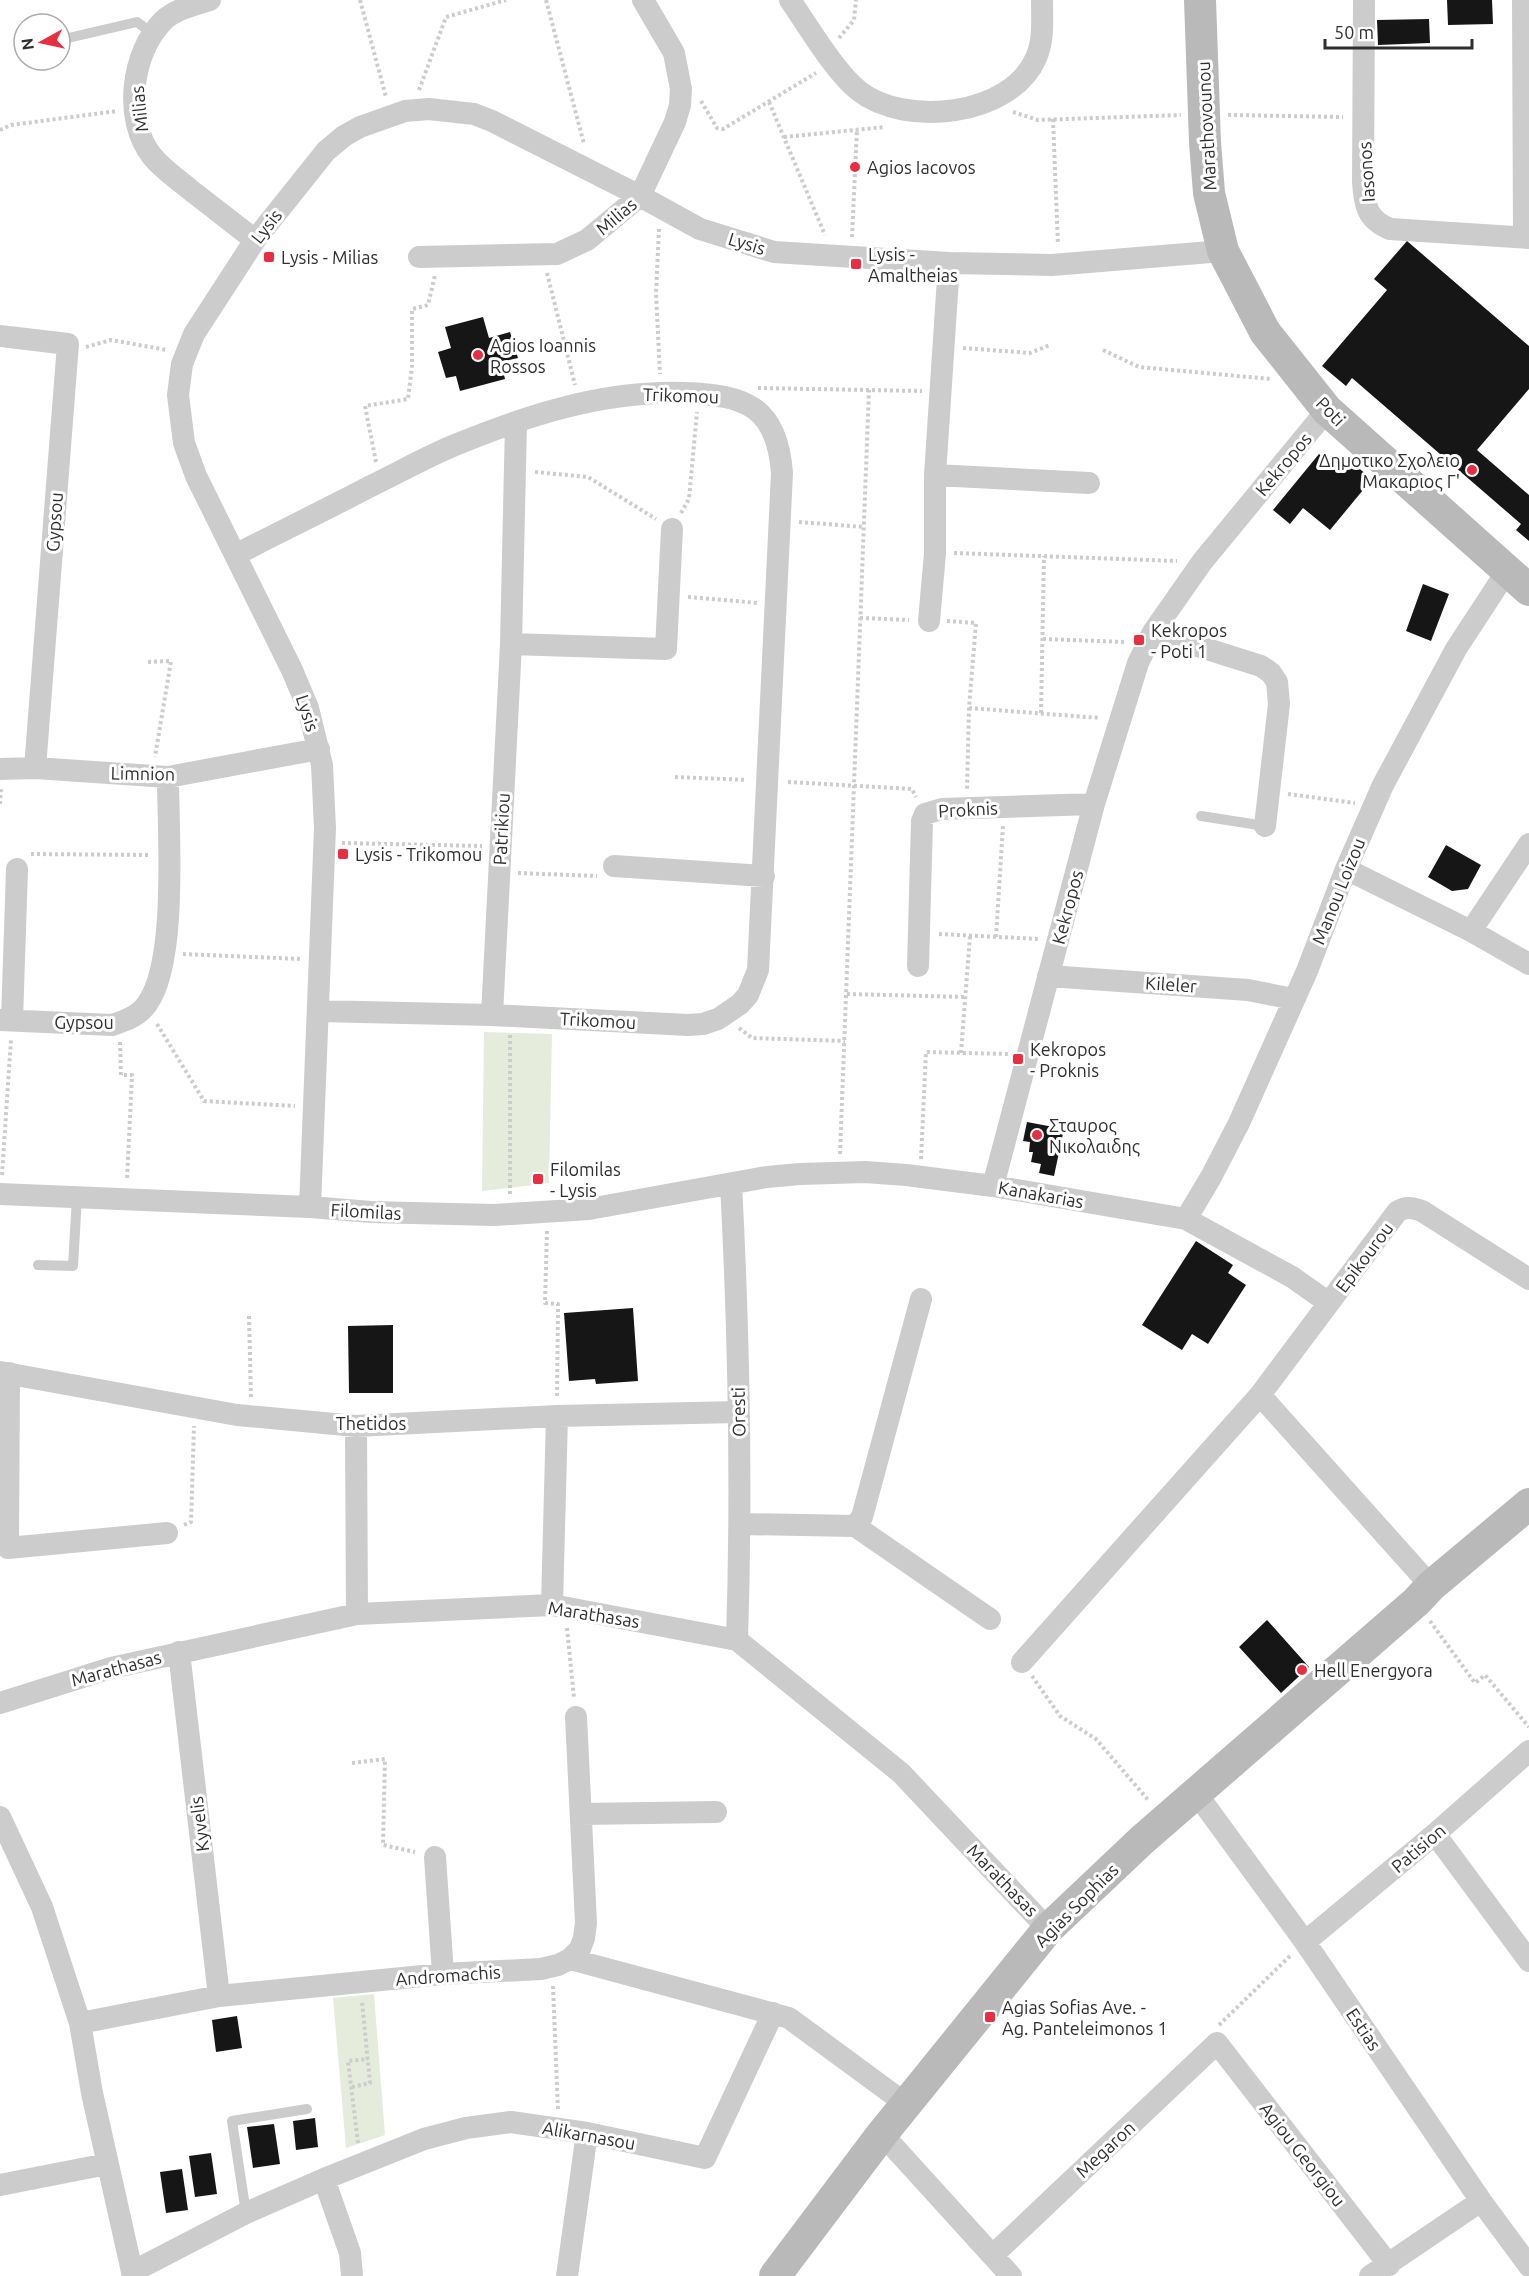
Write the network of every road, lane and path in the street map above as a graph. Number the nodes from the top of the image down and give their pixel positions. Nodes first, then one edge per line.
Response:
1 (210, 0) edge
2 (360, 0) edge
3 (506, 0) edge
4 (546, 0) edge
5 (643, 0) edge
6 (790, 0) edge
7 (856, 0) edge
8 (1042, 0) edge
9 (1200, 0) edge
10 (1364, 0) edge
11 (1523, 0) edge
12 (153, 34) junction
13 (72, 37) edge
14 (831, 57) junction
15 (1526, 65) edge
16 (680, 79) junction
17 (769, 102) junction
18 (901, 108) junction
19 (135, 109) junction
20 (401, 113) junction
21 (1053, 119) dead end
22 (857, 129) junction
23 (0, 130) edge
24 (784, 137) junction
25 (591, 171) junction
26 (640, 196) junction
27 (660, 207) junction
28 (1526, 237) edge
29 (255, 240) junction
30 (1223, 251) junction
31 (542, 254) junction
32 (842, 256) junction
33 (429, 257) joint
34 (948, 262) junction
35 (1059, 264) junction
36 (0, 336) edge
37 (1050, 345) dead end
38 (943, 346) junction
39 (1103, 350) dead end
40 (185, 354) junction
41 (67, 356) junction
42 (1304, 382) junction
43 (869, 390) junction
44 (661, 392) junction
45 (940, 392) junction
46 (698, 393) junction
47 (733, 397) junction
48 (580, 403) junction
49 (1327, 410) junction
50 (516, 423) junction
51 (515, 470) junction
52 (935, 475) junction
53 (380, 482) junction
54 (1089, 483) dead end
55 (780, 521) junction
56 (864, 527) junction
57 (672, 529) junction
58 (935, 553) junction
59 (235, 555) junction
60 (1044, 556) junction
61 (1202, 562) junction
62 (1518, 580) edge
63 (669, 596) junction
64 (777, 604) junction
65 (929, 621) dead end
66 (976, 623) dead end
67 (1150, 637) junction
68 (1042, 639) junction
69 (511, 644) junction
70 (148, 662) dead end
71 (969, 708) junction
72 (1041, 713) junction
73 (1119, 720) junction
74 (319, 748) junction
75 (35, 768) junction
76 (0, 769) edge
77 (160, 776) junction
78 (675, 777) dead end
79 (768, 781) junction
80 (854, 786) junction
81 (1269, 792) junction
82 (1094, 804) junction
83 (1373, 806) junction
84 (1004, 807) junction
85 (966, 808) junction
86 (925, 814) junction
87 (1201, 816) dead end
88 (1265, 826) joint
89 (324, 843) junction
90 (1529, 844) edge
91 (501, 846) junction
92 (168, 855) junction
93 (614, 866) joint
94 (1346, 868) junction
95 (17, 869) joint
96 (499, 872) junction
97 (764, 876) junction
98 (1472, 931) junction
99 (919, 933) junction
100 (970, 936) junction
101 (996, 937) junction
102 (1058, 939) junction
103 (164, 953) junction
104 (320, 960) junction
105 (1529, 964) edge
106 (918, 966) dead end
107 (1048, 976) junction
108 (847, 994) junction
109 (965, 998) junction
110 (1293, 999) junction
111 (147, 1006) junction
112 (318, 1011) junction
113 (501, 1015) junction
114 (723, 1015) junction
115 (6, 1020) edge
116 (119, 1023) junction
117 (845, 1041) junction
118 (961, 1053) junction
119 (1028, 1054) junction
120 (314, 1108) junction
121 (839, 1173) junction
122 (921, 1177) junction
123 (731, 1184) junction
124 (993, 1186) junction
125 (1, 1194) edge
126 (77, 1197) junction
127 (126, 1199) junction
128 (310, 1207) junction
129 (548, 1212) junction
130 (510, 1214) junction
131 (1186, 1219) junction
132 (38, 1264) dead end
133 (1529, 1279) edge
134 (921, 1299) dead end
135 (1329, 1303) junction
136 (249, 1316) dead end
137 (4, 1373) edge
138 (1260, 1395) junction
139 (738, 1412) junction
140 (195, 1413) junction
141 (252, 1416) junction
142 (557, 1416) junction
143 (356, 1426) junction
144 (1529, 1504) edge
145 (741, 1524) junction
146 (855, 1526) junction
147 (167, 1533) junction
148 (1424, 1594) junction
149 (558, 1606) junction
150 (357, 1614) junction
151 (990, 1619) dead end
152 (738, 1640) junction
153 (179, 1652) junction
154 (1022, 1662) joint
155 (0, 1703) edge
156 (576, 1717) joint
157 (1529, 1727) edge
158 (1529, 1751) edge
159 (352, 1763) dead end
160 (1196, 1793) junction
161 (716, 1812) dead end
162 (581, 1814) junction
163 (0, 1817) edge
164 (1165, 1820) junction
165 (1435, 1834) junction
166 (435, 1857) joint
167 (1048, 1929) junction
168 (1305, 1942) junction
169 (1529, 1961) edge
170 (561, 1963) junction
171 (443, 1974) junction
172 (361, 1982) junction
173 (219, 1996) junction
174 (773, 2013) junction
175 (80, 2023) junction
176 (1217, 2043) junction
177 (368, 2059) junction
178 (352, 2088) junction
179 (906, 2104) junction
180 (307, 2109) dead end
181 (559, 2129) junction
182 (587, 2133) junction
183 (882, 2134) junction
184 (107, 2163) junction
185 (360, 2165) junction
186 (324, 2179) junction
187 (0, 2185) edge
188 (1480, 2201) junction
189 (246, 2213) junction
190 (993, 2255) junction
191 (1529, 2266) edge
192 (1379, 2270) edge
193 (132, 2274) edge
194 (352, 2276) edge
195 (567, 2276) edge
196 (775, 2276) edge
197 (1011, 2276) edge

1 - 12 street, Milias
2 - 20 path
3 - 20 path
4 - 25 path
5 - 16 street, Milias
6 - 14 street
7 - 14 path
8 - 18 street
9 - 30 street, Marathovounou
10 - 28 street, Iasonos
11 - 15 street
12 - 13 lane
12 - 19 street, Milias
14 - 17 path
14 - 18 street
15 - 28 street
16 - 17 path
16 - 26 street, Milias
17 - 24 path
18 - 22 path
19 - 23 path
19 - 29 street, Milias
20 - 25 street, Lysis
20 - 29 street, Lysis
21 - 35 path
22 - 24 path
22 - 32 path
24 - 32 path
25 - 26 street, Lysis
26 - 27 street, Lysis
26 - 31 street, Milias
27 - 32 street, Lysis
27 - 44 path
29 - 40 street, Lysis
30 - 35 street, Lysis
30 - 42 street, Poti
31 - 33 street, Milias
31 - 48 path
32 - 34 street, Lysis
33 - 53 path
34 - 35 street, Lysis
34 - 38 street
36 - 41 street
37 - 38 path
38 - 45 street
39 - 42 path
40 - 41 path
40 - 59 street, Lysis
41 - 75 street, Gypsou
42 - 49 street, Poti
43 - 45 path
43 - 47 path
43 - 56 path
44 - 46 street, Trikomou
44 - 48 street, Trikomou
45 - 52 street
46 - 47 street, Trikomou
46 - 57 path
47 - 55 street, Trikomou
48 - 50 street, Trikomou
49 - 61 street, Kekropos
49 - 62 street, Poti
50 - 51 street, Patrikiou
50 - 53 street, Trikomou
51 - 57 path
51 - 69 street, Patrikiou
52 - 54 street
52 - 58 street
53 - 59 street, Trikomou
55 - 56 path
55 - 64 street, Trikomou
56 - 80 path
57 - 63 street
58 - 60 path
58 - 65 street
59 - 74 street, Lysis
60 - 61 path
60 - 68 path
61 - 67 street, Kekropos
62 - 83 street, Manou Loizou
63 - 64 path
63 - 69 street
64 - 79 street, Trikomou
66 - 71 path
67 - 68 path
67 - 73 street, Kekropos
67 - 81 street
68 - 72 path
69 - 91 street, Patrikiou
70 - 77 path
71 - 72 path
71 - 85 path
72 - 73 path
73 - 82 street, Kekropos
74 - 77 street, Limnion
74 - 89 street, Lysis
75 - 76 street, Limnion
75 - 77 street, Limnion
77 - 92 street
78 - 79 path
79 - 80 path
79 - 97 street, Trikomou
80 - 86 path
80 - 108 path
81 - 83 path
81 - 88 street
82 - 84 street, Proknis
82 - 102 street, Kekropos
83 - 94 street, Manou Loizou
84 - 85 street, Proknis
84 - 101 path
85 - 86 street, Proknis
86 - 99 street, Proknis
87 - 88 lane
89 - 91 path
89 - 104 street, Lysis
90 - 98 street
91 - 96 street, Patrikiou
92 - 95 path
92 - 103 street
93 - 96 path
93 - 97 street
94 - 98 street
94 - 110 street, Manou Loizou
95 - 115 street
96 - 113 street, Patrikiou
97 - 114 street, Trikomou
98 - 105 street
99 - 100 path
99 - 106 street, Proknis
100 - 101 path
100 - 109 path
101 - 102 path
102 - 107 street, Kekropos
103 - 104 path
103 - 111 street
104 - 112 street, Lysis
107 - 110 street, Kileler
107 - 119 street, Kekropos
108 - 109 path
108 - 117 path
109 - 118 path
110 - 131 street, Manou Loizou
111 - 116 street, Gypsou
111 - 120 path
112 - 113 street, Trikomou
112 - 120 street, Lysis
113 - 114 street, Trikomou
113 - 130 path
114 - 117 path
115 - 116 street, Gypsou
115 - 125 path
116 - 127 path
117 - 121 path
118 - 119 path
118 - 122 path
119 - 124 street, Kekropos
120 - 128 street, Lysis
121 - 122 street, Kanakarias
121 - 123 street, Kanakarias
122 - 124 street, Kanakarias
123 - 129 street, Filomilas
123 - 139 street, Oresti
124 - 131 street, Kanakarias
125 - 126 street, Filomilas
126 - 127 street, Filomilas
126 - 132 lane
127 - 128 street, Filomilas
128 - 130 street, Filomilas
129 - 130 street, Filomilas
129 - 142 path
131 - 135 street, Kanakarias
133 - 135 street, Epikourou
134 - 146 street
135 - 138 street, Epikourou
136 - 141 path
137 - 140 street, Thetidos
137 - 147 street, Thetidos
138 - 148 street
138 - 154 street, Epikourou
139 - 142 street, Thetidos
139 - 145 street, Oresti
140 - 141 street, Thetidos
140 - 147 path
140 - 147 path
141 - 143 street, Thetidos
142 - 143 street, Thetidos
142 - 149 street
143 - 150 street
144 - 148 street, Agias Sophias
145 - 146 street
145 - 152 street, Oresti
146 - 151 street
148 - 157 path
148 - 160 street, Agias Sophias
149 - 150 street, Marathasas
149 - 152 street, Marathasas
149 - 156 path
150 - 153 street, Marathasas
152 - 167 street, Marathasas
153 - 155 street, Marathasas
153 - 173 street, Kyvelis
154 - 164 path
156 - 162 street
158 - 165 street, Patision
159 - 166 path
160 - 164 street, Agias Sophias
160 - 168 street, Estias
161 - 162 street
162 - 170 street
163 - 175 street
164 - 167 street, Agias Sophias
165 - 168 street, Patision
165 - 169 street
166 - 171 street
167 - 179 street, Agias Sophias
168 - 176 path
168 - 188 street, Estias
170 - 171 street, Andromachis
170 - 174 street
170 - 181 path
171 - 172 street, Andromachis
172 - 173 street, Andromachis
172 - 177 path
173 - 175 street, Andromachis
174 - 179 street
174 - 182 street, Alikarnasou
175 - 184 street
176 - 190 street, Megaron
176 - 192 street, Agiou Georgiou
177 - 178 path
177 - 178 path
178 - 185 path
179 - 183 street, Agias Sophias
180 - 189 lane
181 - 182 street, Alikarnasou
181 - 185 street, Alikarnasou
182 - 195 street
183 - 190 street
183 - 196 street, Agias Sophias
184 - 187 street
184 - 193 street
185 - 186 street, Alikarnasou
186 - 189 street, Alikarnasou
186 - 194 street
188 - 191 street, Estias
188 - 192 street, Agiou Georgiou
189 - 193 street, Alikarnasou
190 - 197 street

